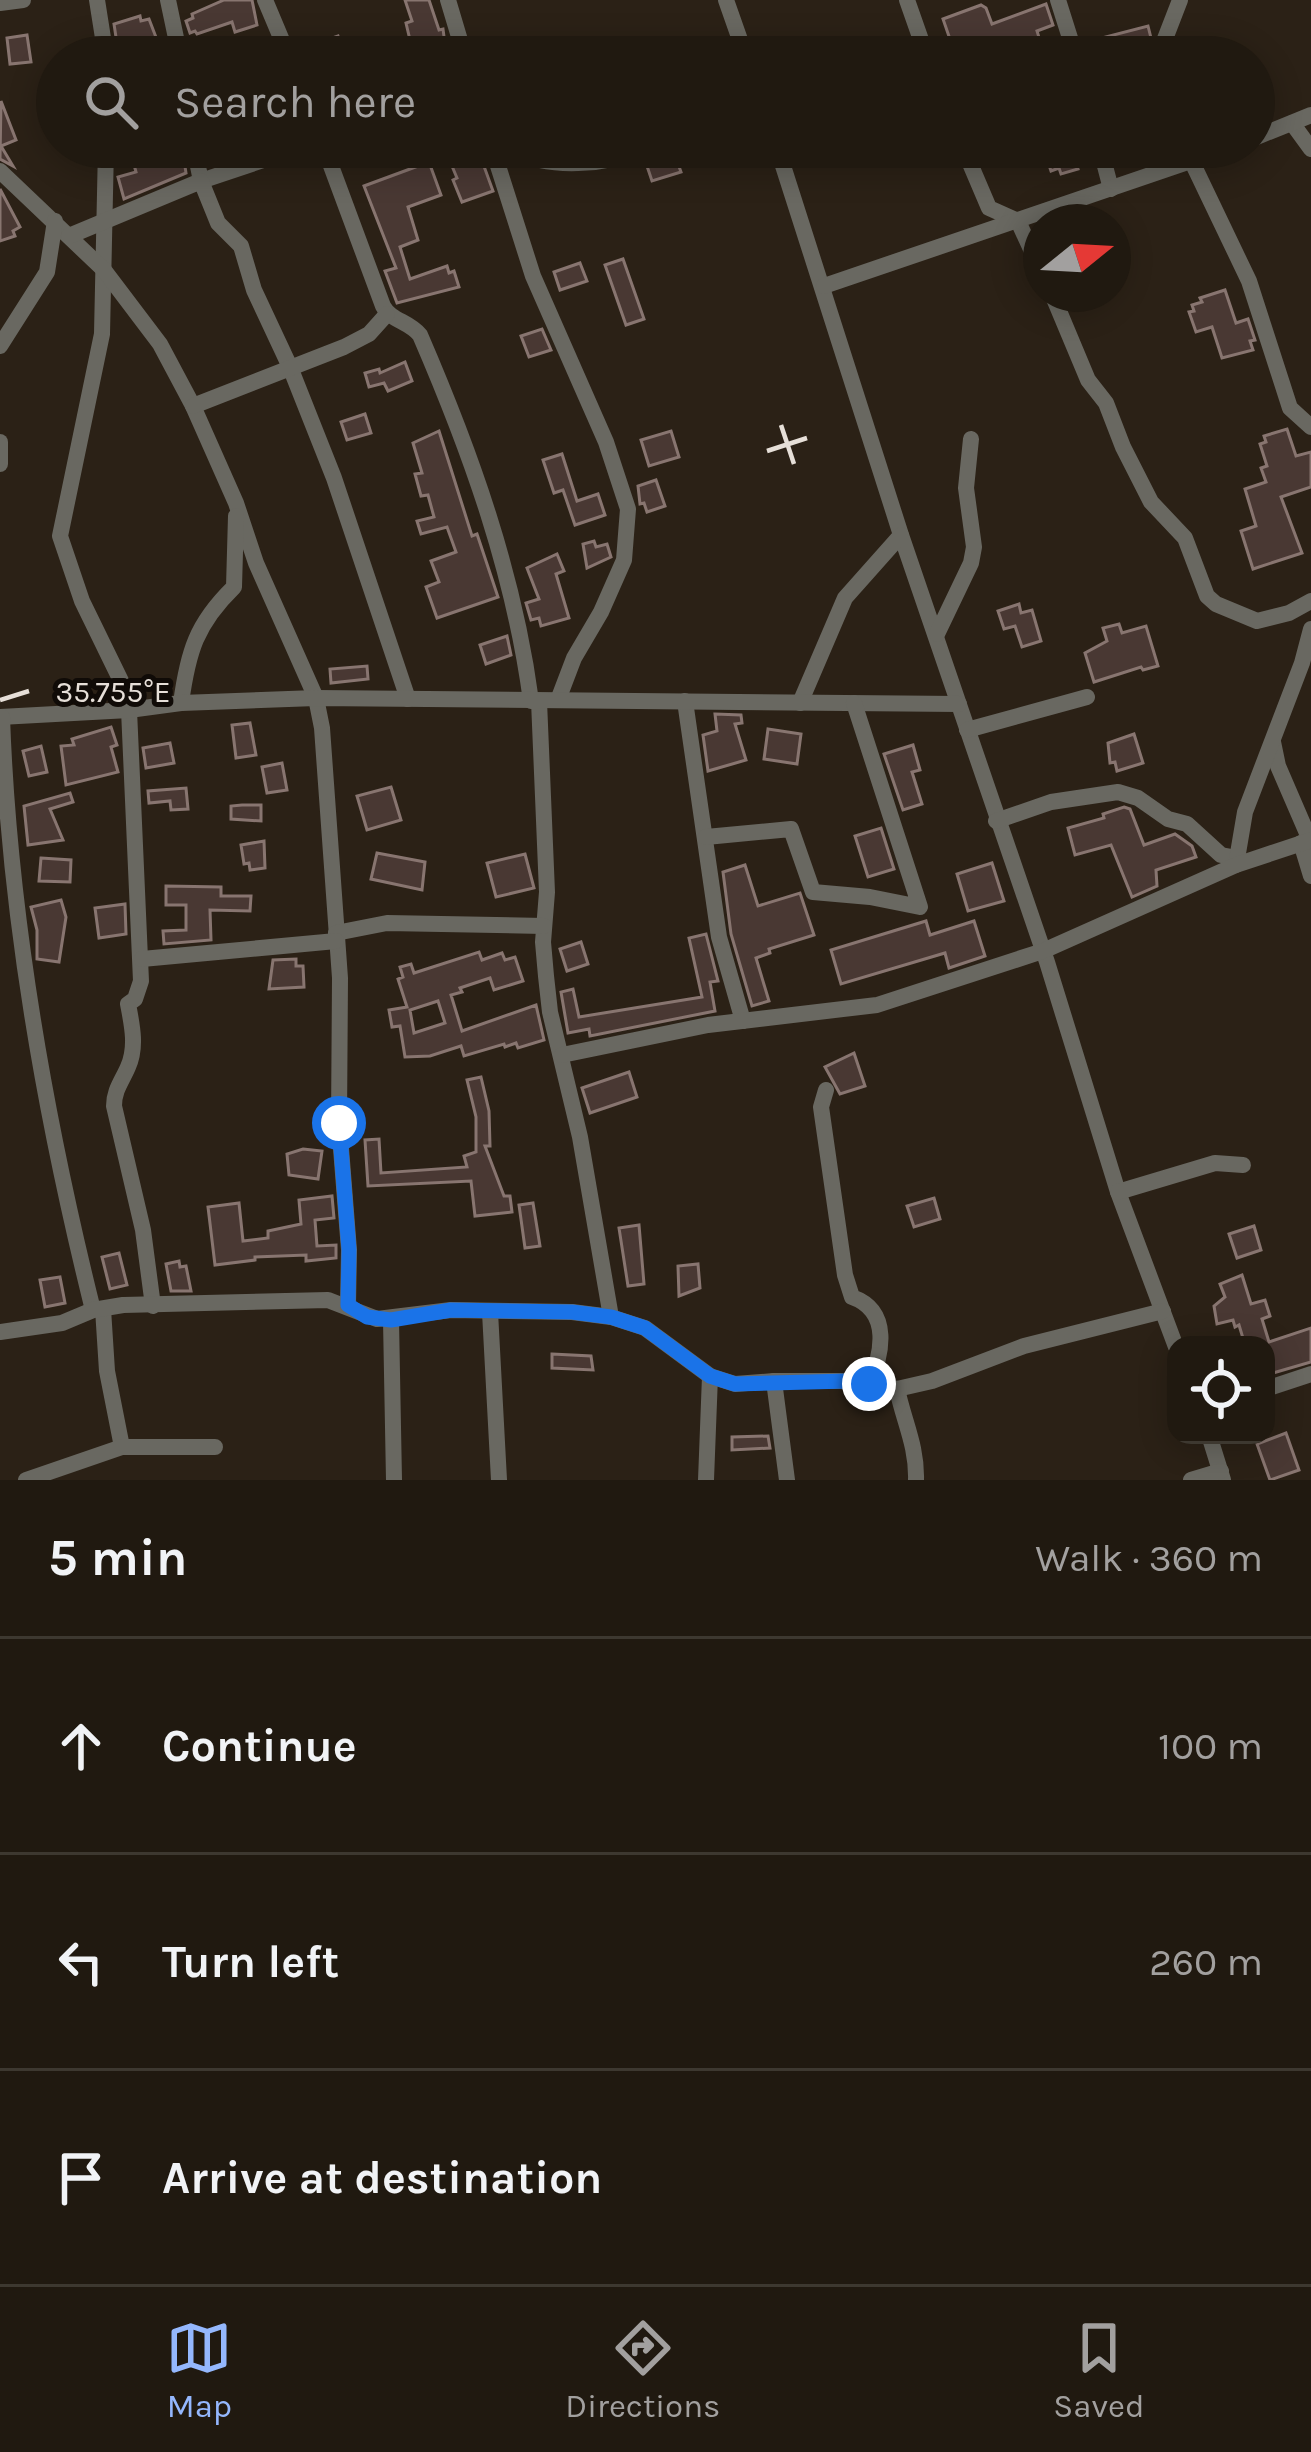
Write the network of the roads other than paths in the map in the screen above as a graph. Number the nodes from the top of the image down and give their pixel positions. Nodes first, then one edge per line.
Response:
1 (22, 0) edge
2 (98, 0) edge
3 (168, 0) edge
4 (265, 0) edge
5 (448, 0) edge
6 (726, 0) edge
7 (907, 0) edge
8 (1058, 0) edge
9 (1180, 0) edge
10 (0, 3) edge
11 (103, 36) edge
12 (175, 36) edge
13 (280, 36) edge
14 (459, 36) edge
15 (739, 36) edge
16 (920, 36) edge
17 (1069, 36) edge
18 (1166, 36) edge
19 (1311, 115) edge
20 (1292, 123) junction
21 (1275, 130) edge
22 (1311, 149) edge
23 (106, 168) edge
24 (198, 168) edge
25 (240, 168) edge
26 (332, 168) edge
27 (499, 168) edge
28 (784, 168) edge
29 (973, 168) edge
30 (1106, 168) edge
31 (1174, 168) edge
32 (1195, 168) edge
33 (0, 171) edge
34 (201, 181) junction
35 (1111, 189) junction
36 (106, 220) junction
37 (55, 221) junction
38 (1018, 221) junction
39 (1023, 232) edge
40 (72, 240) junction
41 (104, 270) junction
42 (47, 272) junction
43 (824, 286) junction
44 (125, 296) junction
45 (1060, 312) edge
46 (387, 314) junction
47 (101, 334) junction
48 (0, 346) edge
49 (290, 367) junction
50 (194, 406) junction
51 (1311, 427) edge
52 (971, 439) dead end
53 (0, 442) edge
54 (0, 464) edge
55 (236, 502) junction
56 (902, 535) junction
57 (1311, 601) edge
58 (1311, 628) edge
59 (937, 634) junction
60 (316, 698) junction
61 (1087, 698) dead end
62 (408, 699) junction
63 (558, 700) junction
64 (535, 701) junction
65 (685, 701) junction
66 (181, 703) junction
67 (800, 703) junction
68 (854, 703) junction
69 (959, 704) junction
70 (130, 710) junction
71 (1, 717) edge
72 (968, 730) junction
73 (1273, 741) junction
74 (997, 821) junction
75 (706, 837) junction
76 (1307, 841) edge
77 (1236, 862) junction
78 (0, 868) edge
79 (1311, 876) edge
80 (17, 897) junction
81 (544, 926) junction
82 (336, 937) junction
83 (1043, 950) junction
84 (142, 959) junction
85 (742, 1021) junction
86 (562, 1054) junction
87 (826, 1090) dead end
88 (1243, 1166) dead end
89 (1118, 1192) junction
90 (348, 1305) junction
91 (153, 1306) junction
92 (98, 1309) junction
93 (1163, 1311) junction
94 (490, 1312) junction
95 (611, 1317) junction
96 (391, 1320) junction
97 (0, 1332) edge
98 (1172, 1336) edge
99 (1311, 1374) edge
100 (710, 1376) junction
101 (774, 1382) junction
102 (869, 1384) junction
103 (1275, 1386) edge
104 (897, 1389) junction
105 (1212, 1444) edge
106 (122, 1447) junction
107 (215, 1447) dead end
108 (1221, 1476) edge
109 (26, 1480) edge
110 (394, 1480) edge
111 (499, 1480) edge
112 (706, 1480) edge
113 (789, 1480) edge
114 (916, 1480) edge
115 (1191, 1480) edge

1 - 10 street
2 - 11 street
3 - 12 street
4 - 13 street
5 - 14 street
6 - 15 street
7 - 16 street
8 - 17 street
9 - 18 street
19 - 20 street
20 - 21 street
20 - 22 street
23 - 36 street
24 - 34 street
25 - 34 street
26 - 46 street
27 - 63 street
28 - 43 street
29 - 38 street
30 - 35 street
31 - 35 street
32 - 51 street
33 - 37 street
34 - 36 street
34 - 49 street
35 - 38 street
36 - 40 street
36 - 41 street
37 - 40 street
37 - 42 street
38 - 39 street
38 - 43 street
40 - 41 street
40 - 42 street
41 - 44 street
41 - 47 street
42 - 48 street
43 - 56 street
44 - 47 street
44 - 50 street
45 - 57 street
46 - 49 street
46 - 64 street
47 - 70 street
49 - 50 street
49 - 62 street
50 - 55 street
52 - 59 street
53 - 54 street
55 - 60 street
55 - 66 street
56 - 59 street
56 - 67 street
58 - 73 street
59 - 69 street
60 - 62 street
60 - 66 street
60 - 82 street
61 - 72 street
62 - 64 street
63 - 64 street
63 - 65 street
64 - 81 street
65 - 67 street
65 - 75 street
66 - 70 street
67 - 68 street
68 - 69 street
68 - 75 street
69 - 72 street
70 - 71 street
70 - 84 street
71 - 80 street
72 - 74 street
73 - 76 street
73 - 77 street
74 - 77 street
74 - 83 street
75 - 85 street
76 - 77 street
76 - 79 street
77 - 83 street
78 - 80 street
80 - 92 street
81 - 82 street
81 - 86 street
82 - 84 street
82 - 90 street
83 - 85 street
83 - 89 street
84 - 91 street
85 - 86 street
86 - 95 street
87 - 102 street
88 - 89 street
89 - 93 street
90 - 91 street
90 - 96 street
91 - 92 street
92 - 97 street
92 - 106 street
93 - 98 street
93 - 104 street
94 - 95 street
94 - 96 street
94 - 111 street
95 - 100 street
96 - 110 street
99 - 103 street
100 - 101 street
100 - 112 street
101 - 102 street
101 - 113 street
102 - 104 street
104 - 114 street
105 - 108 street
106 - 107 street
106 - 109 street
108 - 115 street

